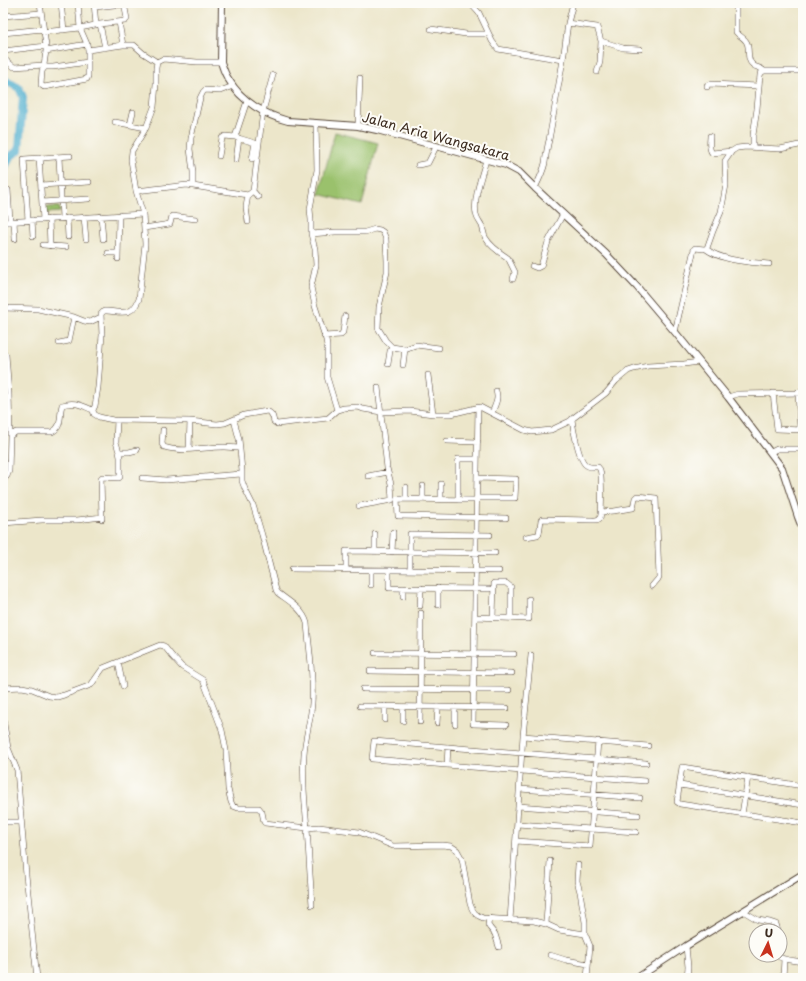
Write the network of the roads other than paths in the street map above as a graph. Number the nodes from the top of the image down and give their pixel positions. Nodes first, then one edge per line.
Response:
1 (40, 3) edge
2 (61, 3) edge
3 (78, 3) edge
4 (222, 3) edge
5 (470, 3) edge
6 (573, 3) edge
7 (736, 3) edge
8 (124, 4) edge
9 (94, 5) edge
10 (41, 12) junction
11 (3, 16) edge
12 (118, 22) junction
13 (568, 23) junction
14 (98, 25) junction
15 (80, 28) junction
16 (431, 29) dead end
17 (64, 30) junction
18 (43, 31) junction
19 (3, 33) edge
20 (489, 34) junction
21 (601, 41) junction
22 (87, 44) junction
23 (122, 45) junction
24 (46, 48) junction
25 (105, 48) junction
26 (88, 50) junction
27 (640, 50) dead end
28 (3, 51) edge
29 (3, 58) edge
30 (563, 60) junction
31 (88, 62) junction
32 (157, 62) junction
33 (221, 62) junction
34 (44, 66) junction
35 (764, 71) junction
36 (803, 71) edge
37 (597, 72) dead end
38 (273, 75) dead end
39 (360, 78) dead end
40 (233, 86) junction
41 (759, 86) junction
42 (707, 88) dead end
43 (247, 101) junction
44 (263, 111) junction
45 (132, 112) dead end
46 (115, 122) dead end
47 (316, 123) junction
48 (130, 125) junction
49 (358, 126) junction
50 (146, 128) junction
51 (710, 136) dead end
52 (237, 137) junction
53 (799, 145) dead end
54 (436, 147) junction
55 (753, 147) junction
56 (732, 151) junction
57 (70, 156) dead end
58 (219, 156) dead end
59 (59, 157) junction
60 (252, 159) dead end
61 (236, 160) dead end
62 (486, 160) junction
63 (418, 165) dead end
64 (89, 182) dead end
65 (60, 184) junction
66 (42, 185) junction
67 (192, 185) junction
68 (535, 188) junction
69 (8, 190) dead end
70 (136, 191) junction
71 (253, 191) junction
72 (248, 195) junction
73 (258, 197) dead end
74 (88, 199) dead end
75 (61, 201) junction
76 (43, 202) junction
77 (143, 214) junction
78 (563, 214) junction
79 (119, 215) junction
80 (101, 216) junction
81 (84, 217) junction
82 (65, 218) junction
83 (45, 219) junction
84 (196, 219) dead end
85 (30, 220) junction
86 (12, 221) junction
87 (3, 222) edge
88 (248, 222) dead end
89 (144, 228) junction
90 (311, 234) junction
91 (33, 236) dead end
92 (68, 237) dead end
93 (15, 239) dead end
94 (86, 239) dead end
95 (103, 239) dead end
96 (43, 245) dead end
97 (50, 246) junction
98 (66, 247) dead end
99 (706, 249) junction
100 (118, 252) junction
101 (108, 253) dead end
102 (118, 259) dead end
103 (769, 264) dead end
104 (532, 266) dead end
105 (513, 279) dead end
106 (3, 308) edge
107 (345, 316) dead end
108 (74, 317) junction
109 (101, 317) junction
110 (676, 332) junction
111 (324, 336) junction
112 (59, 344) dead end
113 (392, 347) junction
114 (438, 348) dead end
115 (404, 349) junction
116 (6, 356) dead end
117 (700, 362) junction
118 (388, 364) dead end
119 (403, 365) dead end
120 (428, 375) dead end
121 (378, 387) dead end
122 (496, 390) dead end
123 (800, 392) edge
124 (773, 393) junction
125 (728, 397) junction
126 (478, 407) junction
127 (93, 410) junction
128 (337, 410) junction
129 (381, 412) junction
130 (492, 413) junction
131 (433, 414) junction
132 (572, 419) junction
133 (117, 420) junction
134 (234, 420) junction
135 (190, 421) junction
136 (163, 430) dead end
137 (801, 430) edge
138 (10, 436) junction
139 (447, 441) dead end
140 (478, 442) junction
141 (239, 448) junction
142 (189, 449) junction
143 (803, 449) edge
144 (137, 450) dead end
145 (118, 452) junction
146 (770, 452) junction
147 (478, 459) junction
148 (388, 472) junction
149 (241, 474) junction
150 (368, 476) dead end
151 (142, 478) dead end
152 (477, 478) junction
153 (3, 479) edge
154 (441, 484) dead end
155 (423, 486) dead end
156 (406, 487) dead end
157 (406, 499) junction
158 (477, 499) junction
159 (423, 500) junction
160 (441, 500) junction
161 (458, 500) junction
162 (359, 506) dead end
163 (601, 512) junction
164 (476, 517) junction
165 (506, 518) dead end
166 (3, 523) edge
167 (803, 530) edge
168 (393, 532) dead end
169 (375, 534) dead end
170 (476, 535) junction
171 (490, 535) dead end
172 (526, 538) dead end
173 (375, 552) junction
174 (392, 552) junction
175 (410, 552) junction
176 (476, 553) junction
177 (495, 553) dead end
178 (292, 569) dead end
179 (346, 570) junction
180 (372, 570) junction
181 (389, 570) junction
182 (410, 570) junction
183 (476, 571) junction
184 (499, 571) dead end
185 (371, 585) dead end
186 (652, 586) dead end
187 (403, 588) junction
188 (421, 588) junction
189 (438, 588) junction
190 (475, 589) junction
191 (490, 589) dead end
192 (403, 597) dead end
193 (529, 600) dead end
194 (420, 606) dead end
195 (438, 606) dead end
196 (421, 613) dead end
197 (475, 617) junction
198 (494, 618) junction
199 (511, 618) junction
200 (375, 653) dead end
201 (420, 653) junction
202 (474, 654) junction
203 (514, 654) dead end
204 (531, 655) dead end
205 (118, 662) junction
206 (370, 671) dead end
207 (420, 672) junction
208 (474, 672) junction
209 (512, 673) dead end
210 (123, 686) dead end
211 (3, 688) edge
212 (363, 689) dead end
213 (420, 689) junction
214 (474, 690) junction
215 (509, 690) dead end
216 (360, 706) dead end
217 (385, 706) junction
218 (403, 707) junction
219 (420, 707) junction
220 (438, 707) junction
221 (455, 708) junction
222 (473, 708) junction
223 (507, 708) dead end
224 (3, 718) edge
225 (385, 720) dead end
226 (403, 721) dead end
227 (420, 722) dead end
228 (437, 723) dead end
229 (455, 724) dead end
230 (506, 725) dead end
231 (523, 736) junction
232 (598, 741) junction
233 (648, 746) dead end
234 (448, 747) junction
235 (522, 753) junction
236 (597, 759) junction
237 (646, 763) dead end
238 (447, 765) junction
239 (521, 771) junction
240 (595, 776) junction
241 (748, 777) junction
242 (645, 780) dead end
243 (680, 785) junction
244 (803, 786) edge
245 (520, 789) junction
246 (594, 795) junction
247 (745, 796) junction
248 (640, 798) dead end
249 (518, 806) junction
250 (803, 806) edge
251 (593, 812) junction
252 (742, 814) junction
253 (638, 815) dead end
254 (3, 822) edge
255 (21, 822) junction
256 (803, 823) edge
257 (517, 824) junction
258 (307, 828) junction
259 (591, 829) junction
260 (636, 832) dead end
261 (516, 840) junction
262 (550, 861) dead end
263 (578, 866) dead end
264 (803, 874) edge
265 (312, 905) dead end
266 (743, 911) junction
267 (489, 918) junction
268 (510, 920) junction
269 (773, 923) edge
270 (546, 924) junction
271 (585, 934) junction
272 (686, 946) junction
273 (498, 947) dead end
274 (550, 955) dead end
275 (788, 960) edge
276 (803, 962) edge
277 (784, 963) edge
278 (588, 964) junction
279 (687, 977) edge
280 (37, 978) edge
281 (587, 978) edge
282 (637, 978) edge
283 (783, 978) edge

1 - 10 street
2 - 17 street
3 - 15 street
4 - 33 street, Jalan Aria Wangsakara
5 - 20 street
6 - 13 street
7 - 35 street
8 - 9 street
8 - 12 street
9 - 14 street
10 - 11 street
10 - 18 street
12 - 14 street
12 - 23 street
13 - 21 street
13 - 30 street
14 - 15 street
14 - 25 street
15 - 17 street
15 - 22 street
16 - 20 street
17 - 18 street
18 - 19 street
18 - 24 street
20 - 30 street
21 - 27 street
21 - 37 street
22 - 24 street
22 - 26 street
23 - 25 street
23 - 32 street
24 - 28 street
24 - 34 street
25 - 26 street
26 - 31 street
29 - 34 street
30 - 68 street
31 - 34 street
31 - 34 street
32 - 33 street
32 - 50 street
33 - 40 street, Jalan Aria Wangsakara
35 - 36 street
35 - 41 street
38 - 44 street
39 - 49 street
40 - 43 street, Jalan Aria Wangsakara
40 - 67 street
41 - 42 street
41 - 55 street
43 - 44 street, Jalan Aria Wangsakara
43 - 52 street
44 - 47 street, Jalan Aria Wangsakara
44 - 71 street
45 - 48 street
46 - 48 street
47 - 49 street, Jalan Aria Wangsakara
47 - 90 street
48 - 50 street
49 - 54 street, Jalan Aria Wangsakara
50 - 70 street
51 - 56 street
52 - 58 street
52 - 60 street
52 - 61 street
53 - 55 street
54 - 62 street, Jalan Aria Wangsakara
54 - 63 street
55 - 56 street
56 - 99 street
57 - 59 street
59 - 65 street
59 - 66 street
62 - 68 street, Jalan Aria Wangsakara
62 - 105 street
64 - 65 street
65 - 66 street
65 - 75 street
66 - 76 street
66 - 85 street
67 - 70 street
67 - 72 street
68 - 78 street, Jalan Aria Wangsakara
69 - 86 street
70 - 77 street
71 - 72 street
71 - 73 street
72 - 88 street
74 - 75 street
75 - 76 street
75 - 82 street
76 - 83 street
77 - 79 street
77 - 89 street
78 - 104 street
78 - 110 street, Jalan Aria Wangsakara
79 - 80 street
79 - 100 street
80 - 81 street
80 - 95 street
81 - 82 street
81 - 94 street
82 - 83 street
82 - 92 street
83 - 85 street
83 - 97 street
84 - 89 street
85 - 86 street
85 - 91 street
86 - 87 street
86 - 93 street
89 - 109 street
90 - 111 street
90 - 113 street
96 - 97 street
97 - 98 street
99 - 103 street
99 - 110 street
100 - 101 street
100 - 102 street
106 - 108 street
107 - 111 street
108 - 109 street
108 - 112 street
109 - 127 street
110 - 117 street, Jalan Aria Wangsakara
111 - 128 street
113 - 115 street
113 - 118 street
114 - 115 street
115 - 119 street
116 - 138 street
117 - 125 street, Jalan Aria Wangsakara
117 - 132 street
120 - 131 street
121 - 129 street
122 - 130 street
123 - 124 street
123 - 137 street
124 - 125 street
124 - 137 street
125 - 146 street, Jalan Aria Wangsakara
126 - 130 street
126 - 131 street
126 - 140 street
127 - 133 street
127 - 138 street
128 - 129 street
128 - 134 street
129 - 131 street
129 - 148 street
130 - 132 street
132 - 163 street
133 - 135 street
133 - 145 street
134 - 135 street
134 - 141 street
135 - 142 street
136 - 142 street
138 - 153 street
139 - 140 street
140 - 147 street
141 - 142 street
141 - 149 street
143 - 146 street
144 - 145 street
145 - 166 street
146 - 167 street, Jalan Aria Wangsakara
147 - 152 street
147 - 161 street
148 - 150 street
148 - 162 street
149 - 151 street
149 - 258 street
152 - 158 street
152 - 158 street
154 - 160 street
155 - 159 street
156 - 157 street
157 - 159 street
157 - 164 street
158 - 161 street
158 - 164 street
159 - 160 street
160 - 161 street
163 - 172 street
163 - 186 street
164 - 165 street
164 - 170 street
168 - 174 street
169 - 173 street
170 - 171 street
170 - 175 street
170 - 176 street
173 - 174 street
173 - 179 street
174 - 175 street
175 - 176 street
175 - 182 street
176 - 177 street
176 - 183 street
178 - 179 street
179 - 180 street
180 - 181 street
180 - 185 street
181 - 182 street
181 - 187 street
182 - 183 street
183 - 184 street
183 - 190 street
187 - 188 street
187 - 192 street
188 - 189 street
188 - 194 street
189 - 190 street
189 - 195 street
190 - 191 street
190 - 197 street
193 - 199 street
196 - 201 street
197 - 198 street
197 - 202 street
198 - 199 street
198 - 199 street
200 - 201 street
201 - 202 street
201 - 207 street
202 - 203 street
202 - 208 street
204 - 231 street
205 - 210 street
205 - 211 street
205 - 258 street
206 - 207 street
207 - 208 street
207 - 213 street
208 - 209 street
208 - 214 street
212 - 213 street
213 - 214 street
213 - 219 street
214 - 215 street
214 - 222 street
216 - 217 street
217 - 218 street
217 - 225 street
218 - 219 street
218 - 226 street
219 - 220 street
219 - 227 street
220 - 221 street
220 - 228 street
221 - 222 street
221 - 229 street
222 - 223 street
222 - 230 street
224 - 255 street
231 - 232 street
231 - 235 street
232 - 233 street
232 - 236 street
234 - 235 street
234 - 238 street
234 - 238 street
235 - 236 street
235 - 239 street
236 - 237 street
236 - 240 street
238 - 239 street
239 - 240 street
239 - 245 street
240 - 242 street
240 - 246 street
241 - 243 street
241 - 244 street
241 - 247 street
243 - 247 street
243 - 252 street
245 - 246 street
245 - 249 street
246 - 248 street
246 - 251 street
247 - 250 street
247 - 252 street
249 - 251 street
249 - 257 street
251 - 253 street
251 - 259 street
252 - 256 street
254 - 255 street
255 - 280 street
257 - 259 street
257 - 261 street
258 - 265 street
258 - 267 street
259 - 260 street
259 - 261 street
261 - 268 street
262 - 270 street
263 - 271 street
264 - 266 street
266 - 269 street
266 - 272 street
267 - 268 street
267 - 273 street
268 - 270 street
270 - 271 street
271 - 278 street
272 - 279 street
272 - 282 street
274 - 278 street
275 - 276 street
277 - 283 street
278 - 281 street

